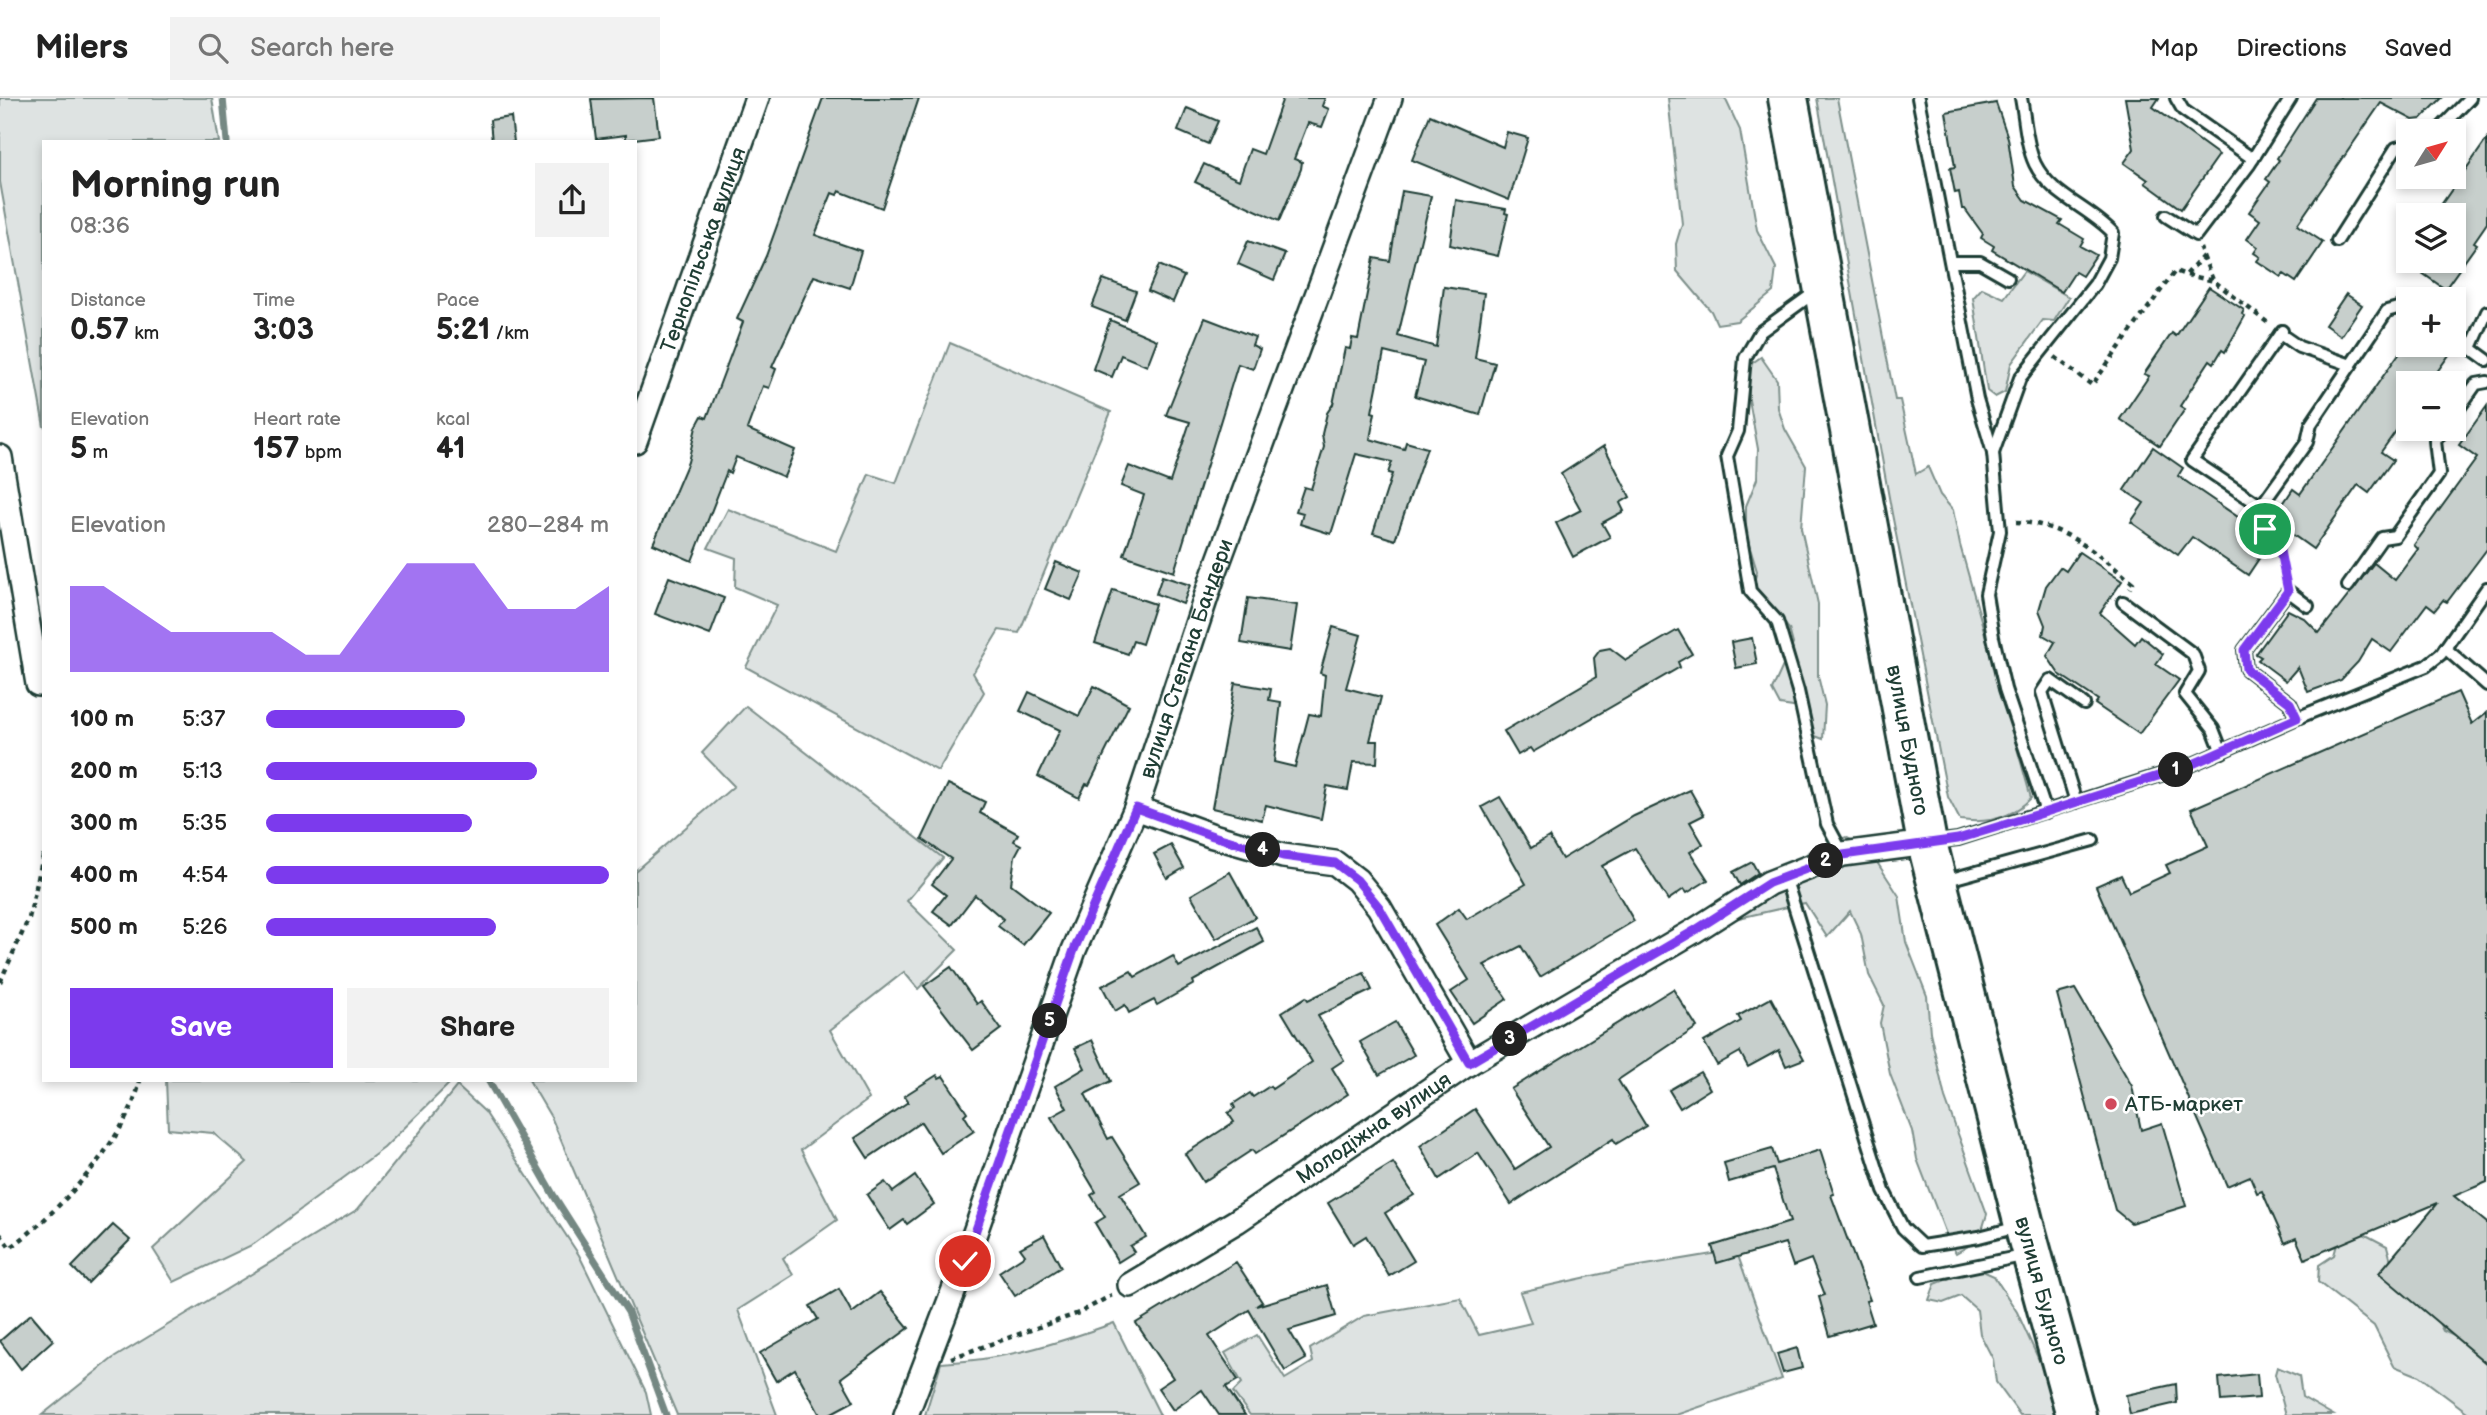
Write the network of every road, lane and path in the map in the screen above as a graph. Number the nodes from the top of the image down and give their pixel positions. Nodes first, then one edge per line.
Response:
1 (757, 98) edge
2 (1391, 98) edge
3 (1788, 98) edge
4 (1918, 98) edge
5 (2021, 98) edge
6 (2176, 98) edge
7 (2291, 98) edge
8 (2470, 98) edge
9 (2450, 119) edge
10 (2396, 148) edge
11 (2253, 159) junction
12 (2166, 216) dead end
13 (2196, 235) junction
14 (2337, 241) dead end
15 (2203, 256) junction
16 (1951, 262) junction
17 (2186, 275) junction
18 (2008, 278) dead end
19 (2214, 281) junction
20 (1823, 286) junction
21 (2396, 308) edge
22 (2487, 312) edge
23 (2281, 332) junction
24 (2466, 344) edge
25 (2471, 348) junction
26 (2487, 360) edge
27 (2062, 364) dead end
28 (2351, 365) junction
29 (2487, 382) edge
30 (2466, 398) edge
31 (637, 435) edge
32 (2435, 441) edge
33 (1993, 453) junction
34 (0, 457) edge
35 (2261, 506) junction
36 (1999, 524) junction
37 (2348, 586) dead end
38 (2487, 588) edge
39 (2288, 591) junction
40 (2123, 602) joint
41 (2308, 606) dead end
42 (2445, 648) junction
43 (38, 684) dead end
44 (2487, 685) edge
45 (2084, 704) dead end
46 (2297, 718) junction
47 (2222, 752) junction
48 (2076, 802) junction
49 (1136, 808) junction
50 (2046, 812) junction
51 (2093, 840) dead end
52 (1927, 843) junction
53 (1843, 855) junction
54 (42, 861) edge
55 (1785, 877) junction
56 (1937, 883) junction
57 (0, 982) edge
58 (1469, 1063) junction
59 (140, 1082) edge
60 (0, 1234) edge
61 (2028, 1239) junction
62 (1920, 1278) dead end
63 (1130, 1285) joint
64 (929, 1353) junction
65 (906, 1415) edge
66 (2076, 1415) edge

1 - 31 street, Тернопільська вулиця
2 - 49 street, вулиця Степана Бандери
3 - 20 highway, вулиця Будного
4 - 16 lane
5 - 33 lane
6 - 11 lane
7 - 11 lane
8 - 9 lane
10 - 14 lane
11 - 13 lane
12 - 13 lane
13 - 15 path
15 - 17 path
15 - 19 path
16 - 18 lane
16 - 33 lane
17 - 19 path
17 - 27 path
19 - 23 path
20 - 52 highway, вулиця Будного
20 - 53 lane
21 - 28 lane
22 - 25 lane
23 - 28 lane
23 - 35 lane
24 - 25 lane
25 - 26 lane
28 - 35 lane
29 - 30 lane
32 - 37 lane
33 - 36 lane
34 - 43 street
35 - 39 path
36 - 40 path
36 - 50 lane
38 - 42 lane
39 - 41 lane
39 - 46 lane
40 - 47 lane
42 - 44 lane
42 - 46 lane
45 - 48 lane
46 - 47 lane
47 - 48 lane
48 - 50 lane
49 - 58 street
49 - 64 street, вулиця Степана Бандери
50 - 52 lane
51 - 56 lane
52 - 53 street, Молодіжна вулиця
52 - 56 highway, вулиця Будного
53 - 55 street, Молодіжна вулиця
54 - 57 path
55 - 58 street, Молодіжна вулиця
55 - 61 lane
56 - 61 highway, вулиця Будного
58 - 63 street, Молодіжна вулиця
59 - 60 path
61 - 62 lane
61 - 66 highway, вулиця Будного
63 - 64 path
64 - 65 street, вулиця Степана Бандери

